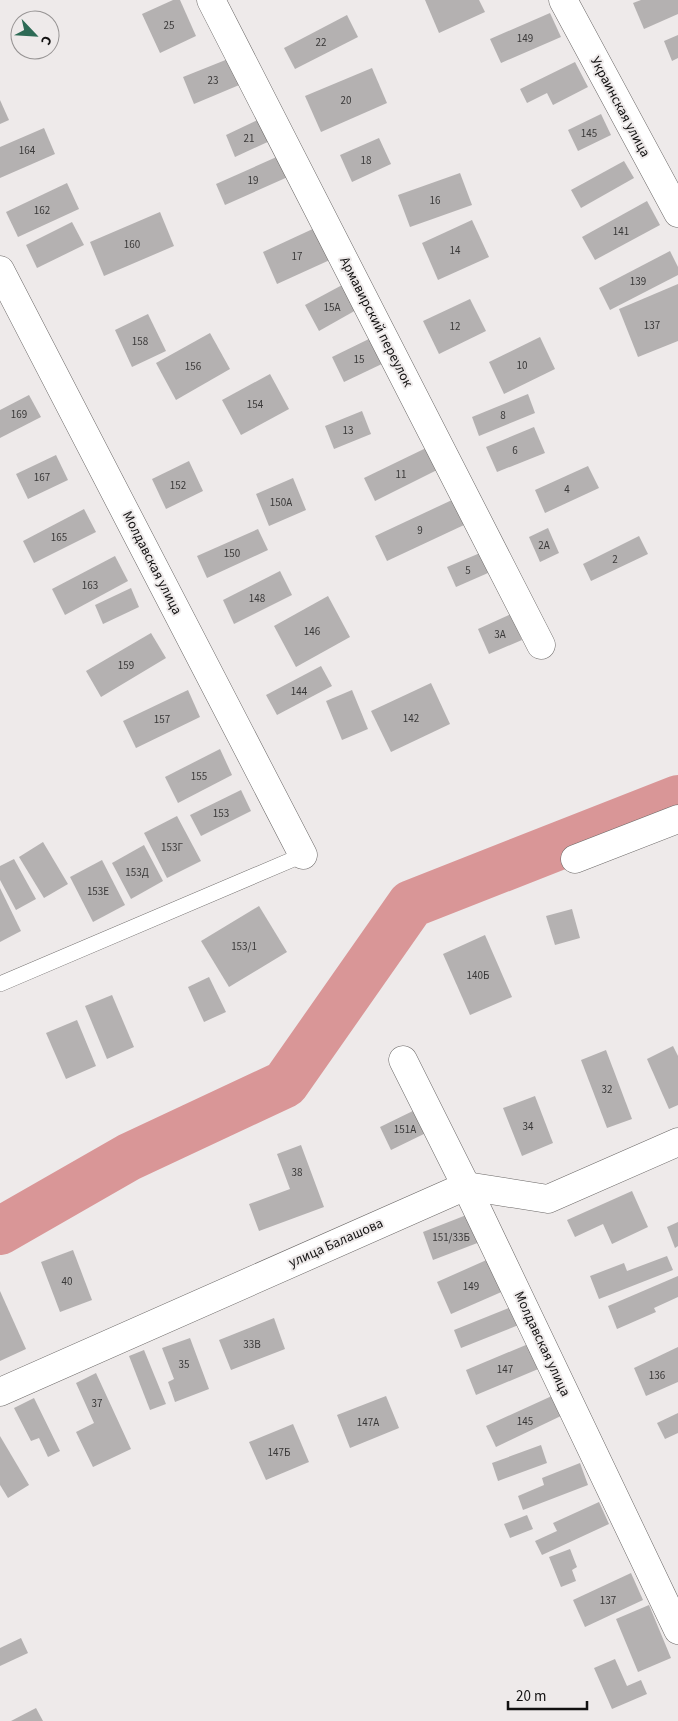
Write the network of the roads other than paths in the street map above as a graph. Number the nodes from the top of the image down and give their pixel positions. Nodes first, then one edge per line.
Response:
1 (211, 0) edge
2 (563, 0) edge
3 (678, 213) edge
4 (0, 270) edge
5 (540, 645) dead end
6 (678, 819) edge
7 (303, 855) joint
8 (575, 859) dead end
9 (0, 984) edge
10 (403, 1060) dead end
11 (678, 1142) edge
12 (466, 1186) junction
13 (0, 1392) edge
14 (678, 1630) edge

1 - 5 street, Армавирский переулок
2 - 3 street, Украинская улица
4 - 7 street, Молдавская улица
6 - 8 street
7 - 9 lane
10 - 12 street, Молдавская улица
11 - 12 street
12 - 13 street, улица Балашова
12 - 14 street, Молдавская улица

